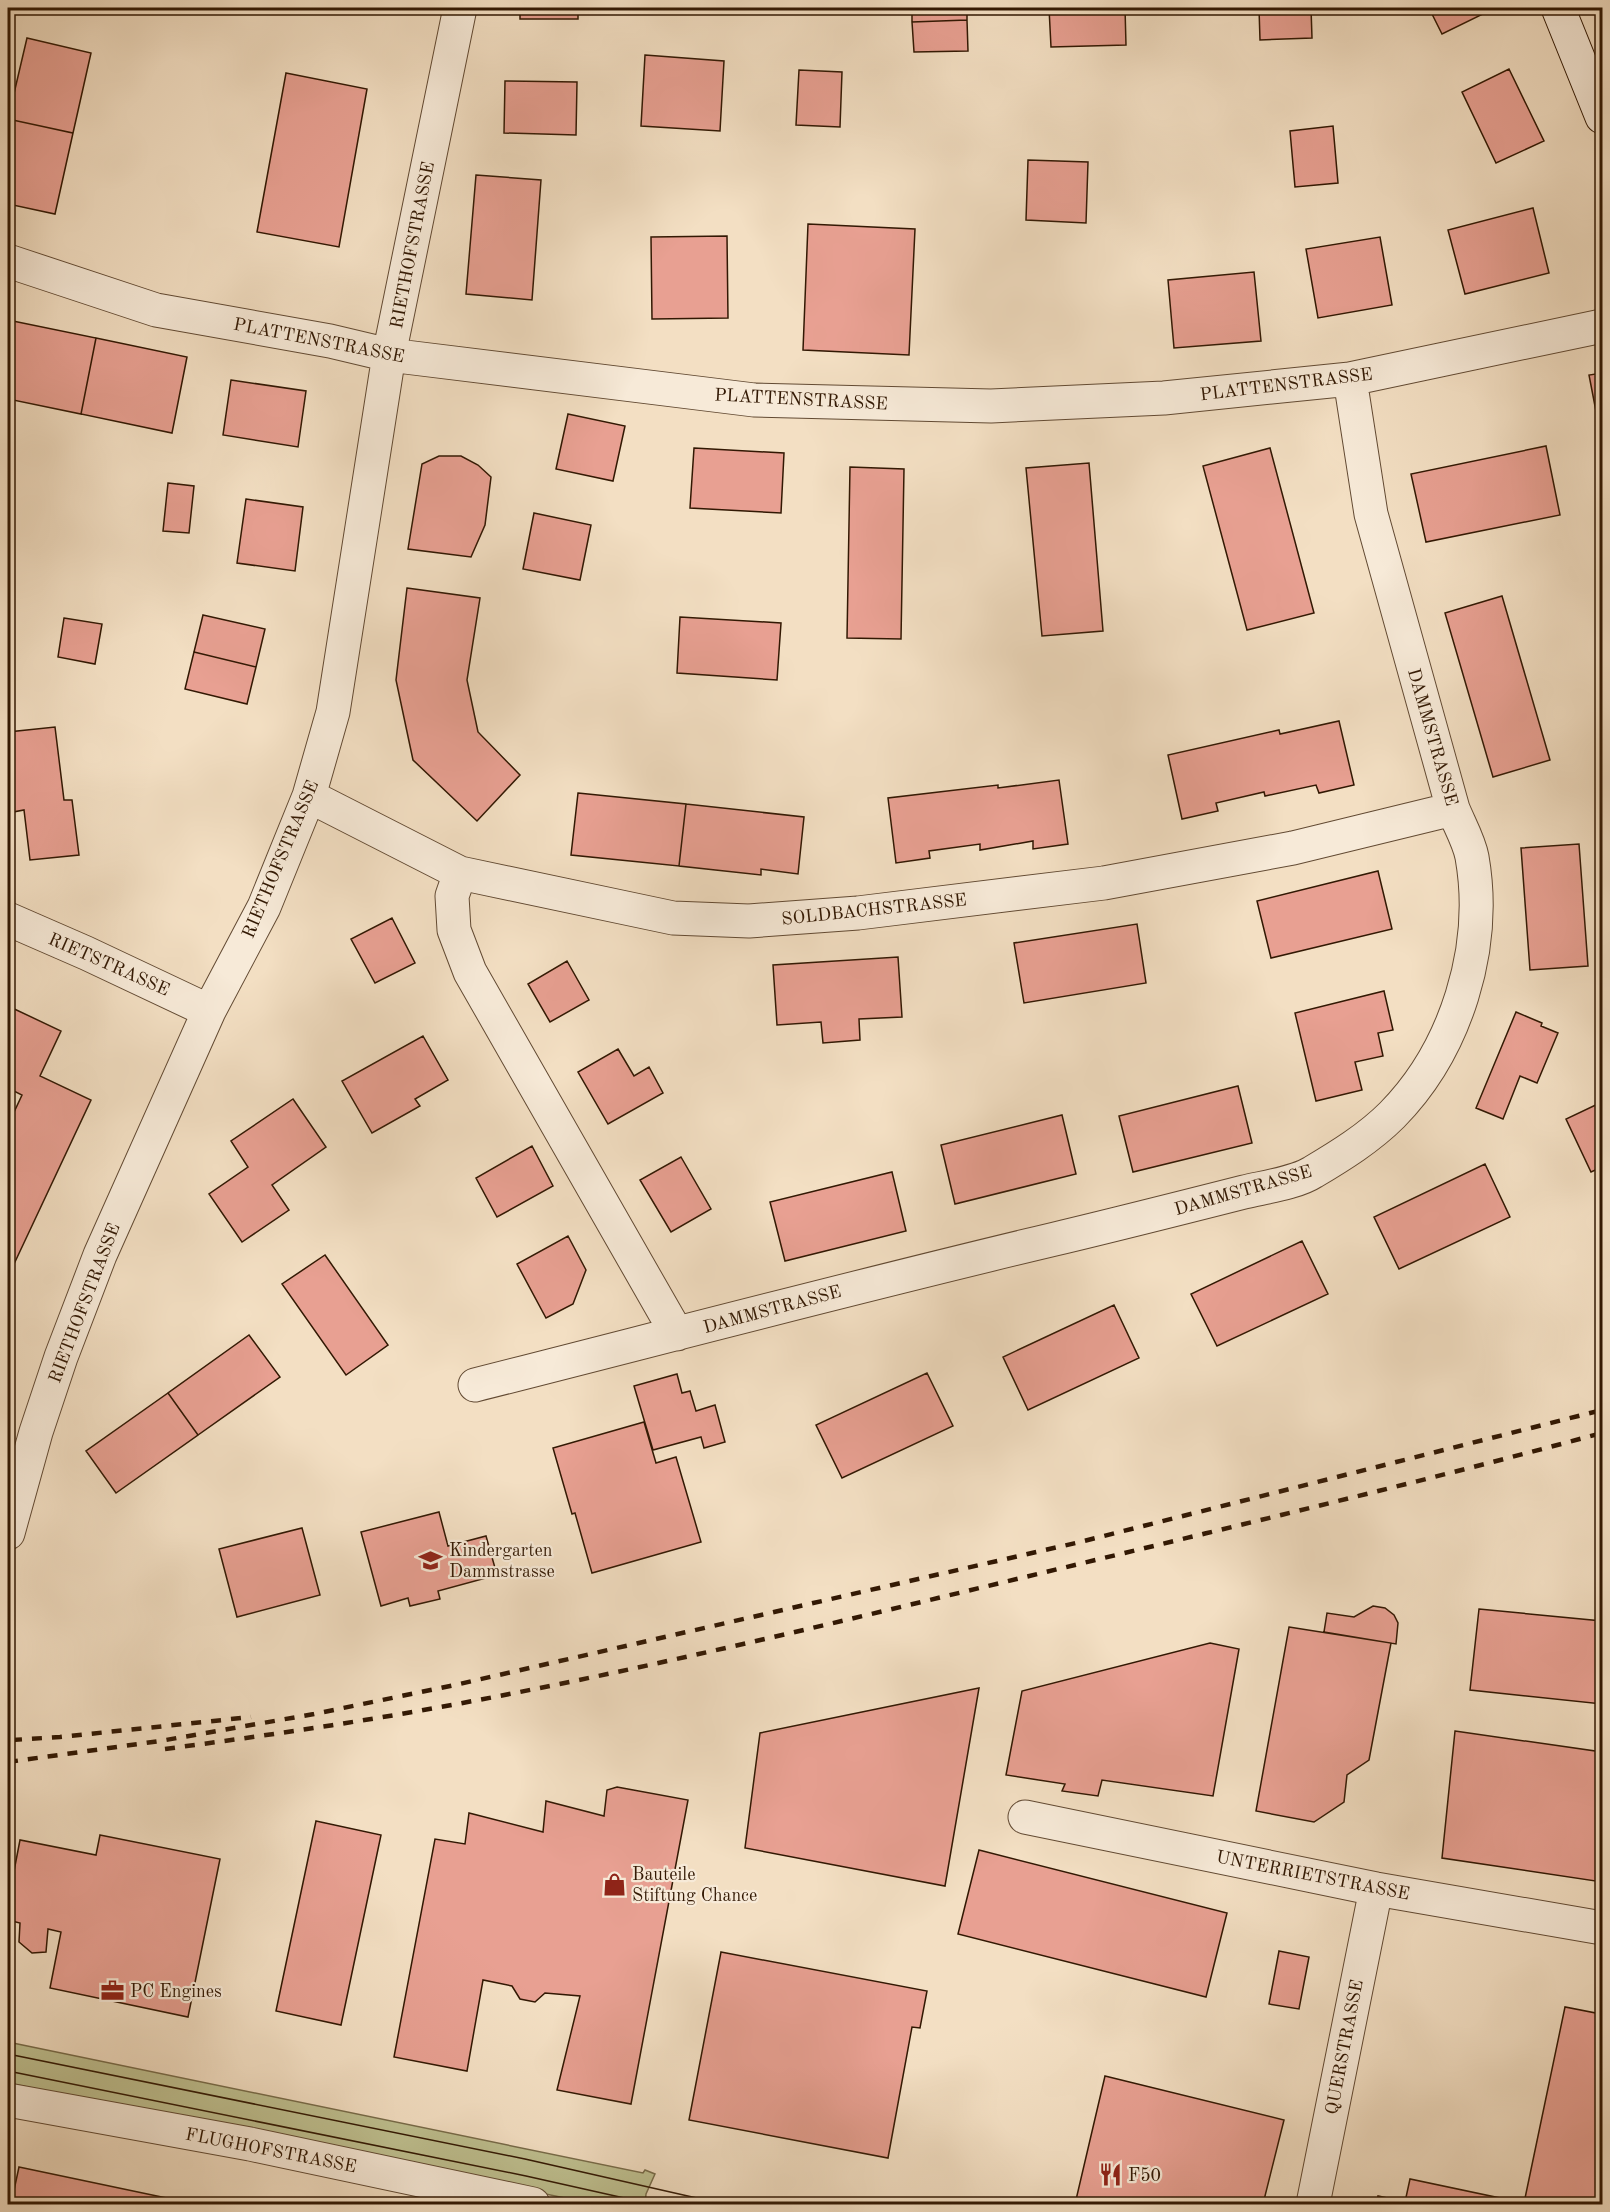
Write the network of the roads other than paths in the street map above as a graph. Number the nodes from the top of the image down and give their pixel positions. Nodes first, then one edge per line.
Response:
1 (460, 8) edge
2 (1558, 8) edge
3 (1602, 117) edge
4 (8, 261) edge
5 (1602, 326) edge
6 (389, 355) junction
7 (1350, 379) junction
8 (309, 796) junction
9 (1453, 809) junction
10 (460, 873) junction
11 (8, 919) edge
12 (209, 1011) junction
13 (677, 1334) junction
14 (475, 1385) dead end
15 (8, 1533) edge
16 (1025, 1817) dead end
17 (1376, 1889) junction
18 (1602, 1928) edge
19 (8, 2100) edge
20 (533, 2205) edge
21 (1313, 2205) edge

1 - 6 street, RIETHOFSTRASSE
2 - 3 street
4 - 6 street, PLATTENSTRASSE
5 - 7 street, PLATTENSTRASSE
6 - 7 street, PLATTENSTRASSE
6 - 8 street, RIETHOFSTRASSE
7 - 9 street, DAMMSTRASSE
8 - 10 street, SOLDBACHSTRASSE
8 - 12 street, RIETHOFSTRASSE
9 - 10 street, SOLDBACHSTRASSE
9 - 13 street, DAMMSTRASSE
10 - 13 street, DAMMSTRASSE
11 - 12 street, RIETSTRASSE
12 - 15 street, RIETHOFSTRASSE
13 - 14 street, DAMMSTRASSE
16 - 17 street, UNTERRIETSTRASSE
17 - 18 street, UNTERRIETSTRASSE
17 - 21 street, QUERSTRASSE
19 - 20 street, FLUGHOFSTRASSE

